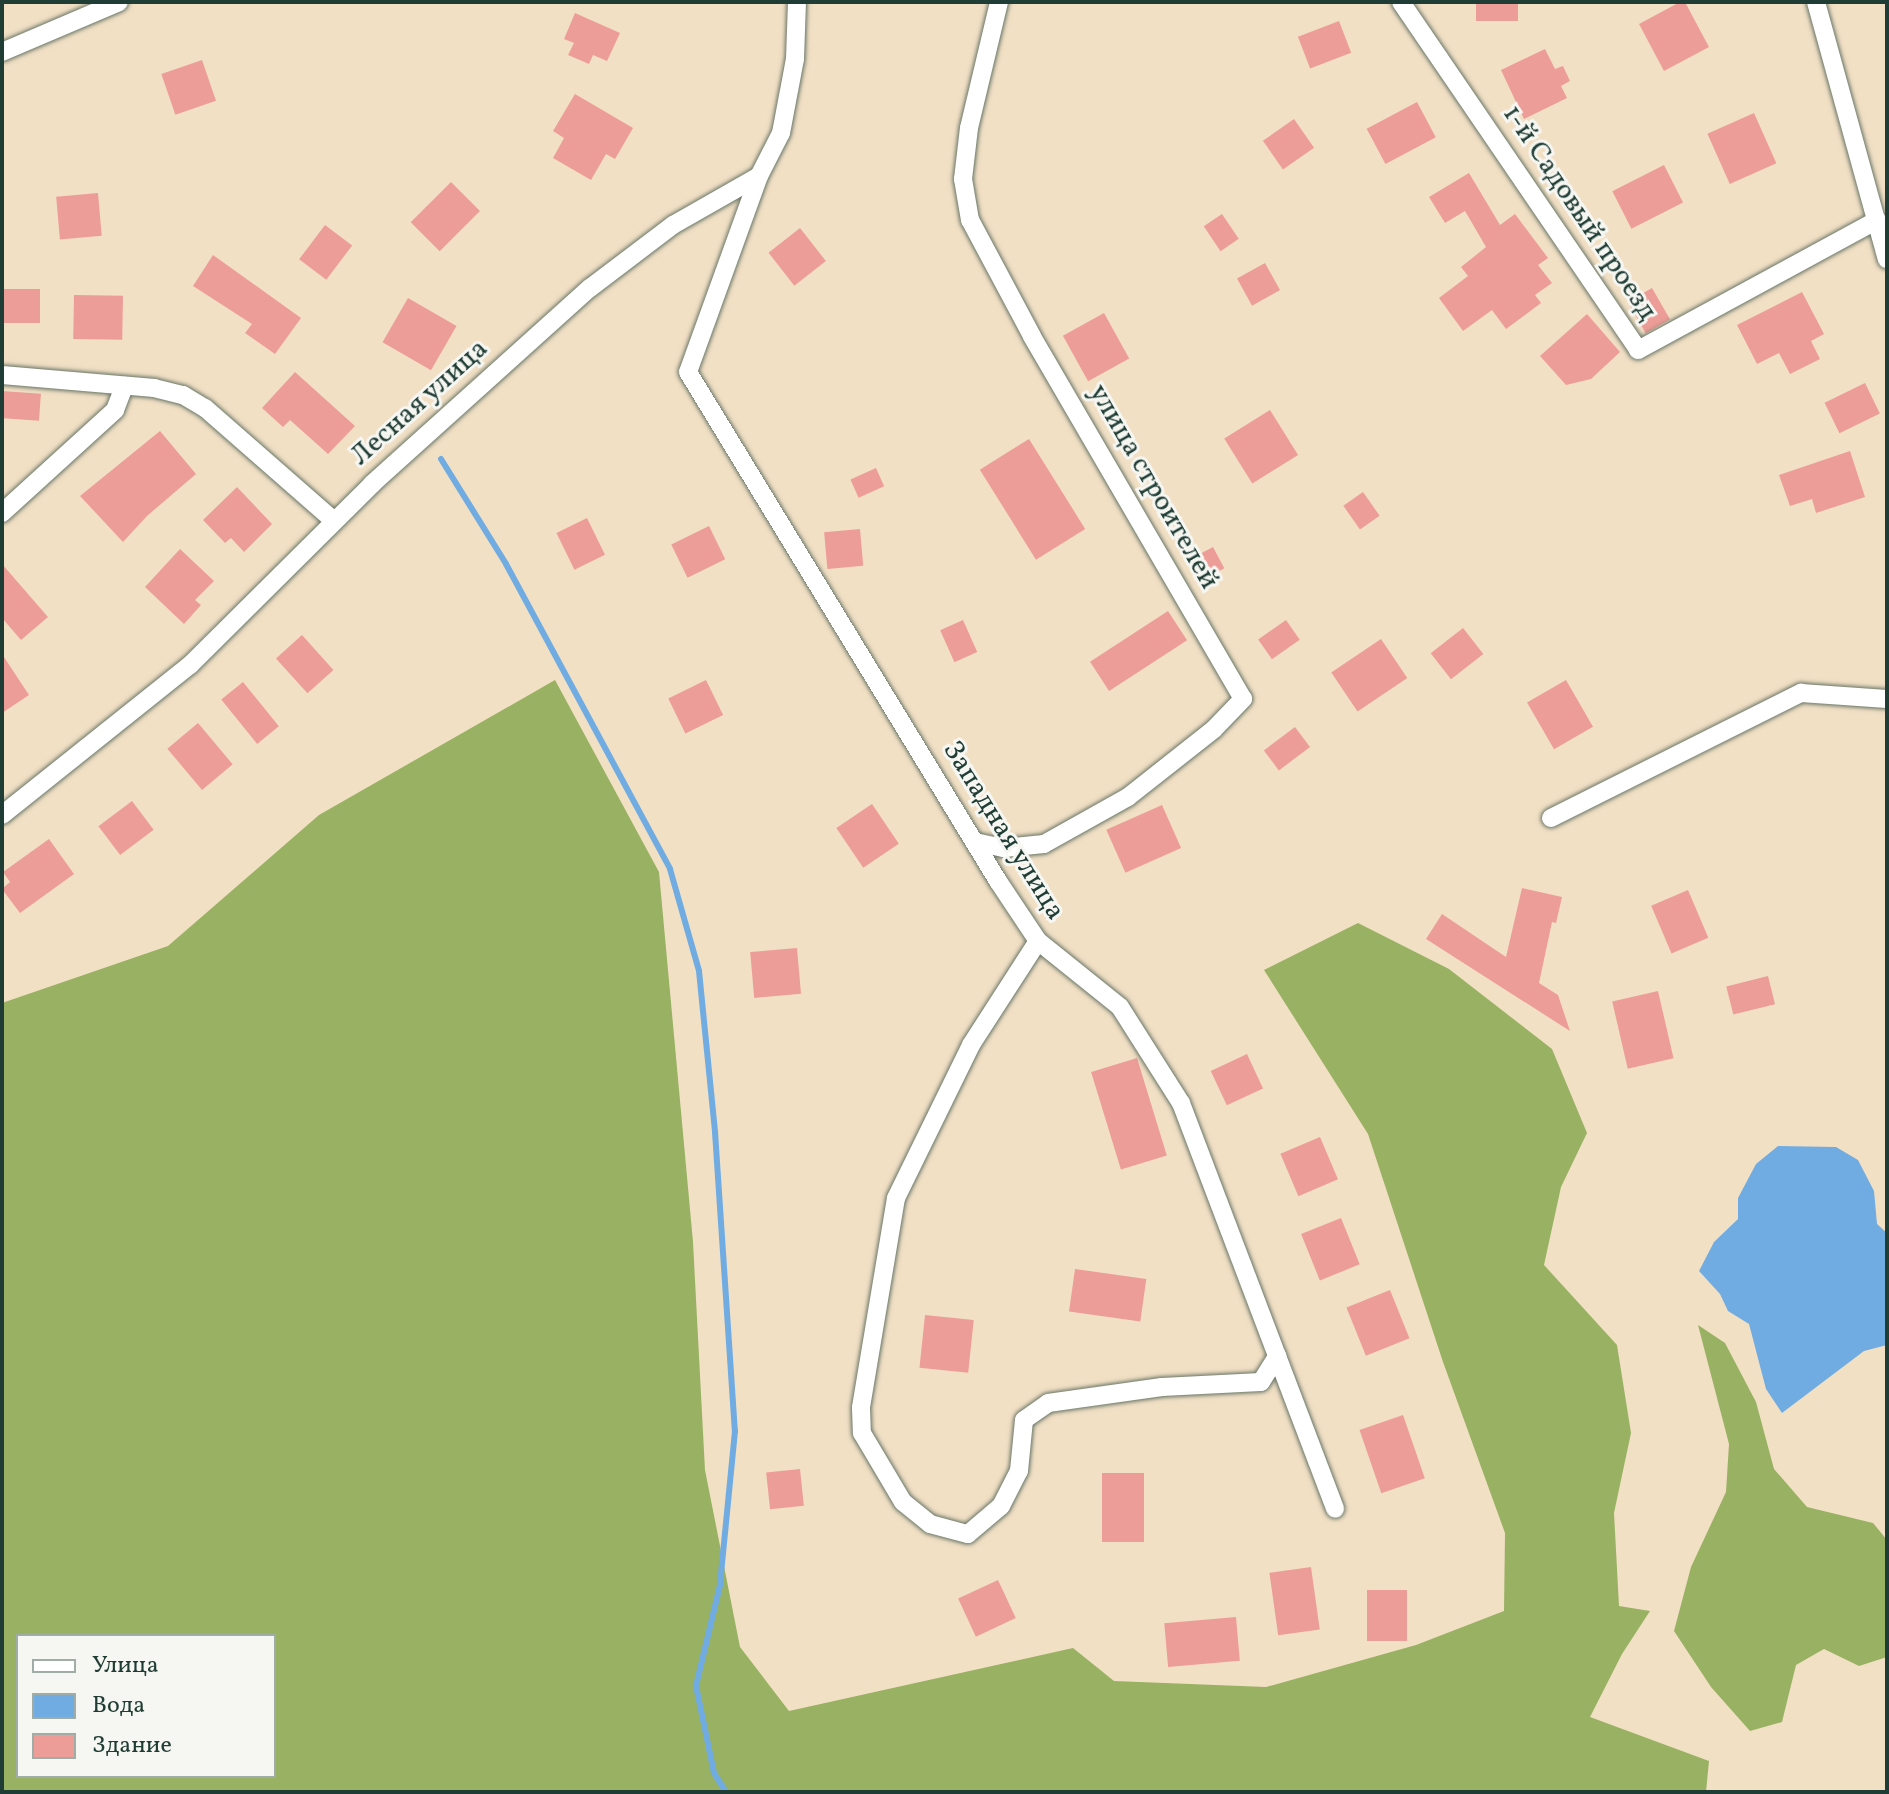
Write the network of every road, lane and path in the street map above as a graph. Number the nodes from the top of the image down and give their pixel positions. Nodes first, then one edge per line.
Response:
1 (119, 2) edge
2 (797, 2) edge
3 (999, 2) edge
4 (1401, 2) edge
5 (1816, 2) edge
6 (2, 52) edge
7 (759, 176) junction
8 (1877, 220) junction
9 (1887, 259) edge
10 (2, 375) edge
11 (124, 386) junction
12 (2, 513) edge
13 (334, 521) junction
14 (1887, 699) edge
15 (2, 815) edge
16 (1551, 818) dead end
17 (975, 842) junction
18 (1038, 941) junction
19 (1277, 1356) junction
20 (1335, 1509) dead end

1 - 6 street
2 - 7 street
3 - 17 street, улица строителей
4 - 8 street, 1-й Садовый проезд
5 - 8 street
7 - 13 street, Лесная улица
7 - 17 street, Западная улица
8 - 9 street
10 - 11 street
11 - 12 street
11 - 13 street
13 - 15 street, Лесная улица
14 - 16 street
17 - 18 street, Западная улица
18 - 19 street, Западная улица
18 - 19 street
19 - 20 street, Западная улица

